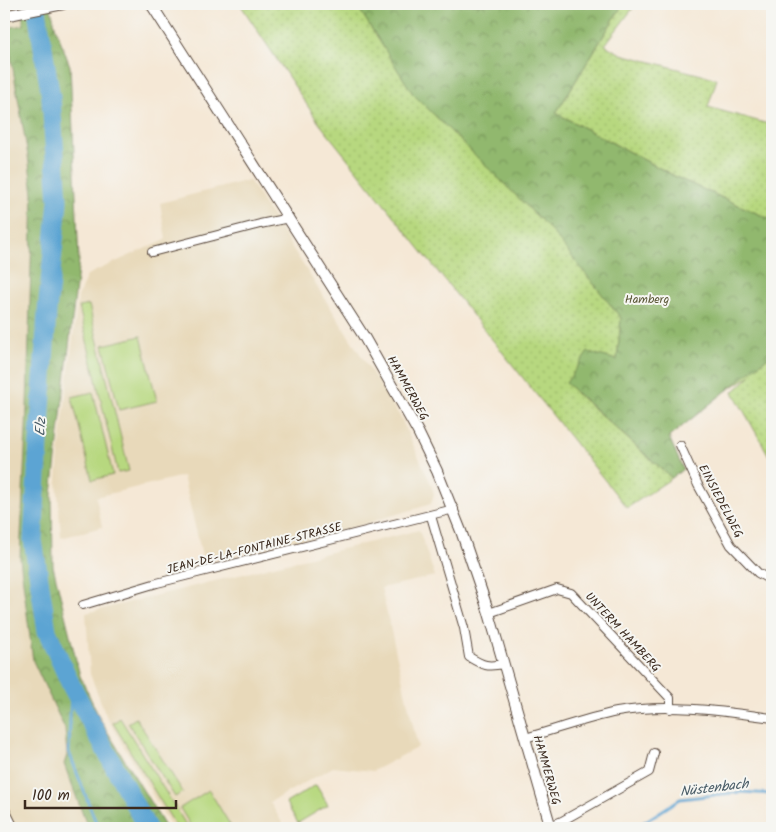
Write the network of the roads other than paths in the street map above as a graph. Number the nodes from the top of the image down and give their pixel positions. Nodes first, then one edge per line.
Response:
1 (60, 4) edge
2 (151, 4) edge
3 (4, 16) edge
4 (289, 218) junction
5 (152, 252) dead end
6 (680, 445) dead end
7 (454, 510) junction
8 (431, 516) junction
9 (772, 581) edge
10 (83, 605) dead end
11 (489, 612) junction
12 (504, 664) junction
13 (670, 709) junction
14 (772, 718) edge
15 (525, 738) junction
16 (654, 753) dead end
17 (4, 810) edge
18 (551, 827) edge
19 (12, 828) edge

1 - 3 street
2 - 4 street, HAMMERWEG
4 - 5 street
4 - 7 street, HAMMERWEG
6 - 9 street, EINSIEDELWEG
7 - 8 street, JEAN-DE-LA-FONTAINE-STRASSE
7 - 11 street, HAMMERWEG
8 - 10 street, JEAN-DE-LA-FONTAINE-STRASSE
8 - 12 street
11 - 12 street, HAMMERWEG
11 - 13 street, UNTERM HAMBERG
12 - 15 street, HAMMERWEG
13 - 14 street
13 - 15 street
15 - 18 street, HAMMERWEG
16 - 18 street
17 - 19 street

